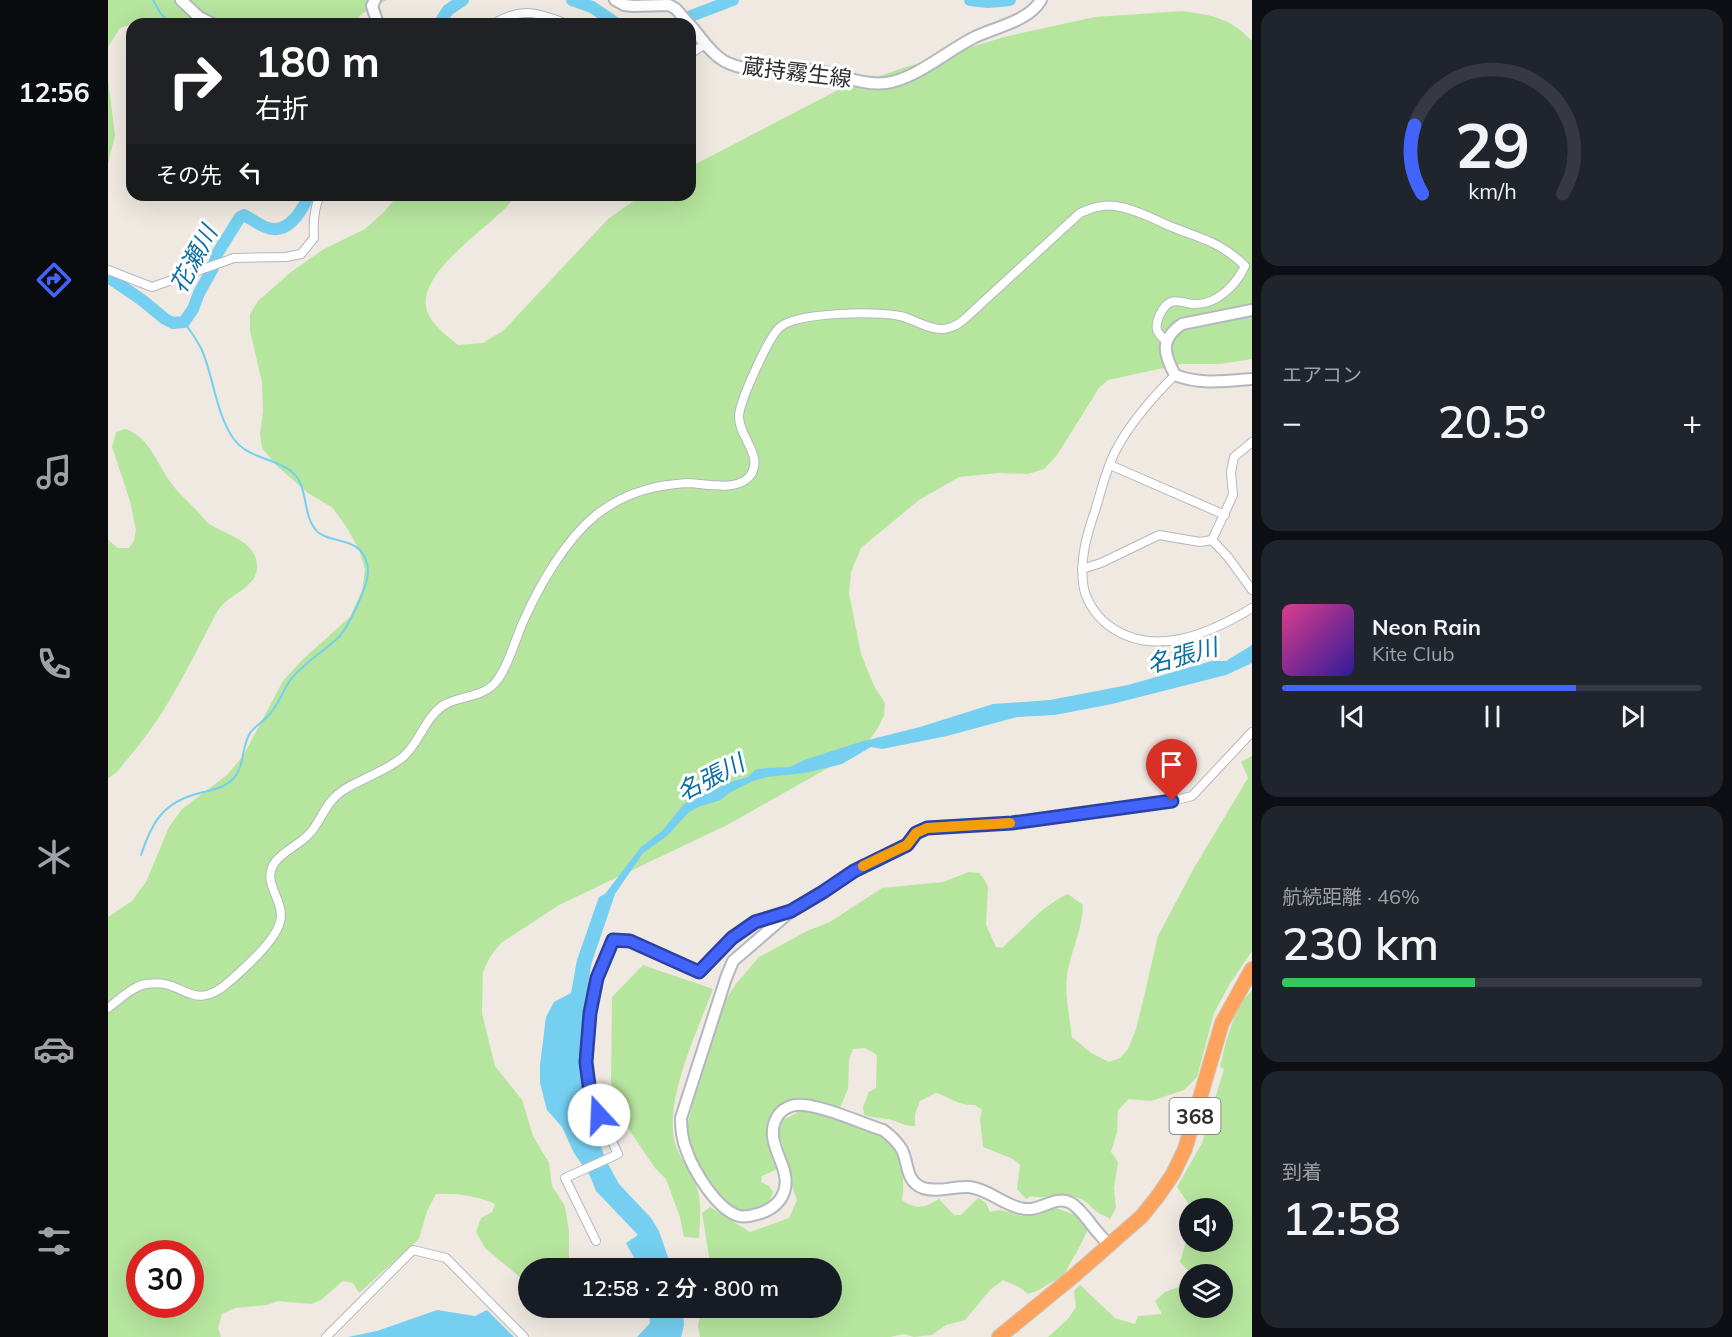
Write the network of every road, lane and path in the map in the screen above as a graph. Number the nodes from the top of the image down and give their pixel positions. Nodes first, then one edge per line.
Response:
1 (181, 0) edge
2 (375, 0) edge
3 (615, 0) edge
4 (1041, 0) edge
5 (201, 18) edge
6 (376, 18) edge
7 (504, 18) edge
8 (554, 18) edge
9 (684, 18) edge
10 (696, 32) edge
11 (705, 44) junction
12 (696, 50) edge
13 (317, 201) edge
14 (108, 270) edge
15 (1252, 310) edge
16 (1166, 341) junction
17 (1175, 375) junction
18 (1252, 379) edge
19 (1252, 442) edge
20 (1110, 465) junction
21 (1225, 515) junction
22 (1212, 540) junction
23 (1082, 569) junction
24 (1252, 590) edge
25 (1252, 608) edge
26 (1252, 732) edge
27 (882, 858) joint
28 (791, 911) junction
29 (1252, 969) edge
30 (108, 1008) edge
31 (596, 1241) dead end
32 (1109, 1245) junction
33 (326, 1337) edge
34 (524, 1337) edge
35 (999, 1337) edge

1 - 5 street
2 - 6 street
3 - 9 street, 蔵持霧生線
4 - 11 street, 蔵持霧生線
7 - 8 street
10 - 11 street, 蔵持霧生線
11 - 12 street
13 - 14 street
15 - 16 street
16 - 17 street
16 - 30 street
17 - 18 street
17 - 20 street
19 - 21 street
20 - 21 street
20 - 23 street
21 - 22 street
22 - 23 street
22 - 24 street
23 - 25 street
26 - 27 street
27 - 28 street
28 - 31 street
28 - 32 street
29 - 32 highway, 368
32 - 35 highway, 368
33 - 34 street

